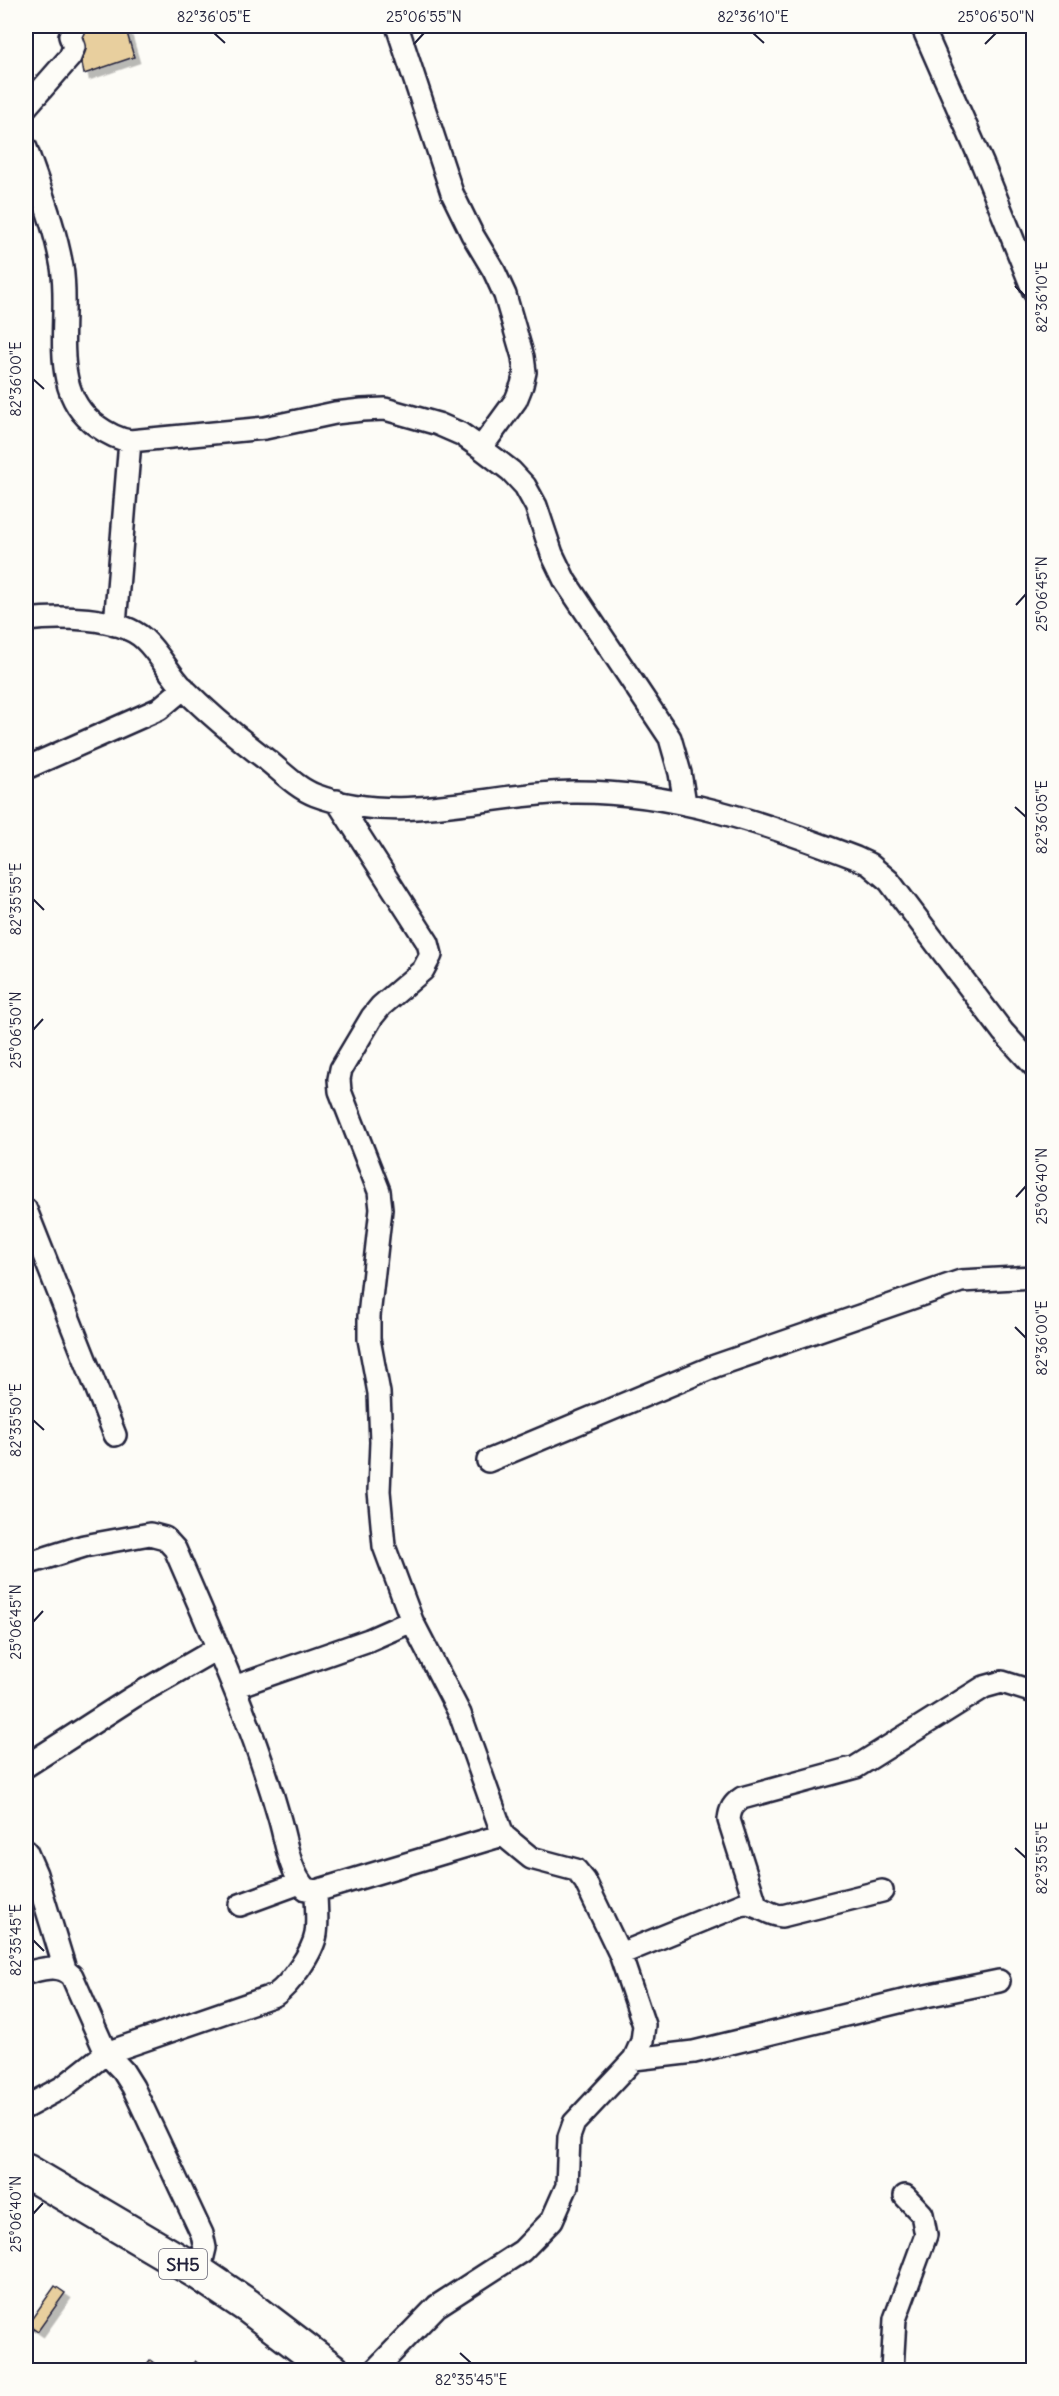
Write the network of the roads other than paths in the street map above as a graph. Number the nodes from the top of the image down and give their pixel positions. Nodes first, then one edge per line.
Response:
1 (75, 26) edge
2 (397, 26) edge
3 (922, 26) edge
4 (26, 107) edge
5 (26, 148) edge
6 (1034, 292) edge
7 (130, 441) junction
8 (481, 448) junction
9 (26, 620) edge
10 (115, 624) junction
11 (184, 688) junction
12 (26, 768) edge
13 (337, 801) junction
14 (685, 803) junction
15 (1034, 1066) edge
16 (28, 1221) edge
17 (1034, 1277) edge
18 (115, 1435) dead end
19 (488, 1461) dead end
20 (26, 1564) edge
21 (412, 1621) junction
22 (218, 1648) junction
23 (234, 1687) junction
24 (1034, 1692) edge
25 (26, 1766) edge
26 (503, 1835) junction
27 (26, 1851) edge
28 (308, 1887) junction
29 (882, 1890) dead end
30 (240, 1905) dead end
31 (756, 1905) junction
32 (620, 1954) junction
33 (65, 1969) junction
34 (26, 1973) edge
35 (999, 1981) dead end
36 (106, 2053) junction
37 (634, 2059) junction
38 (26, 2107) edge
39 (26, 2170) edge
40 (905, 2196) dead end
41 (199, 2273) junction
42 (332, 2370) edge
43 (375, 2370) edge
44 (892, 2370) edge

1 - 4 street
2 - 8 street
3 - 6 street
5 - 7 street
7 - 8 street
7 - 10 street
8 - 14 street
9 - 10 street
10 - 11 street
11 - 12 street
11 - 13 street
13 - 14 street
13 - 21 street
14 - 15 street
16 - 18 street
17 - 19 street
20 - 22 street
21 - 23 street
21 - 26 street
22 - 23 street
22 - 25 street
23 - 28 street
24 - 31 street
26 - 28 street
26 - 32 street
27 - 33 street
28 - 30 street
28 - 36 street
29 - 31 street
31 - 32 street
32 - 37 street
33 - 34 street
33 - 36 street
35 - 37 street
36 - 38 street
36 - 41 street
37 - 43 street
39 - 41 main road, SH5
40 - 44 street
41 - 42 main road, SH5

